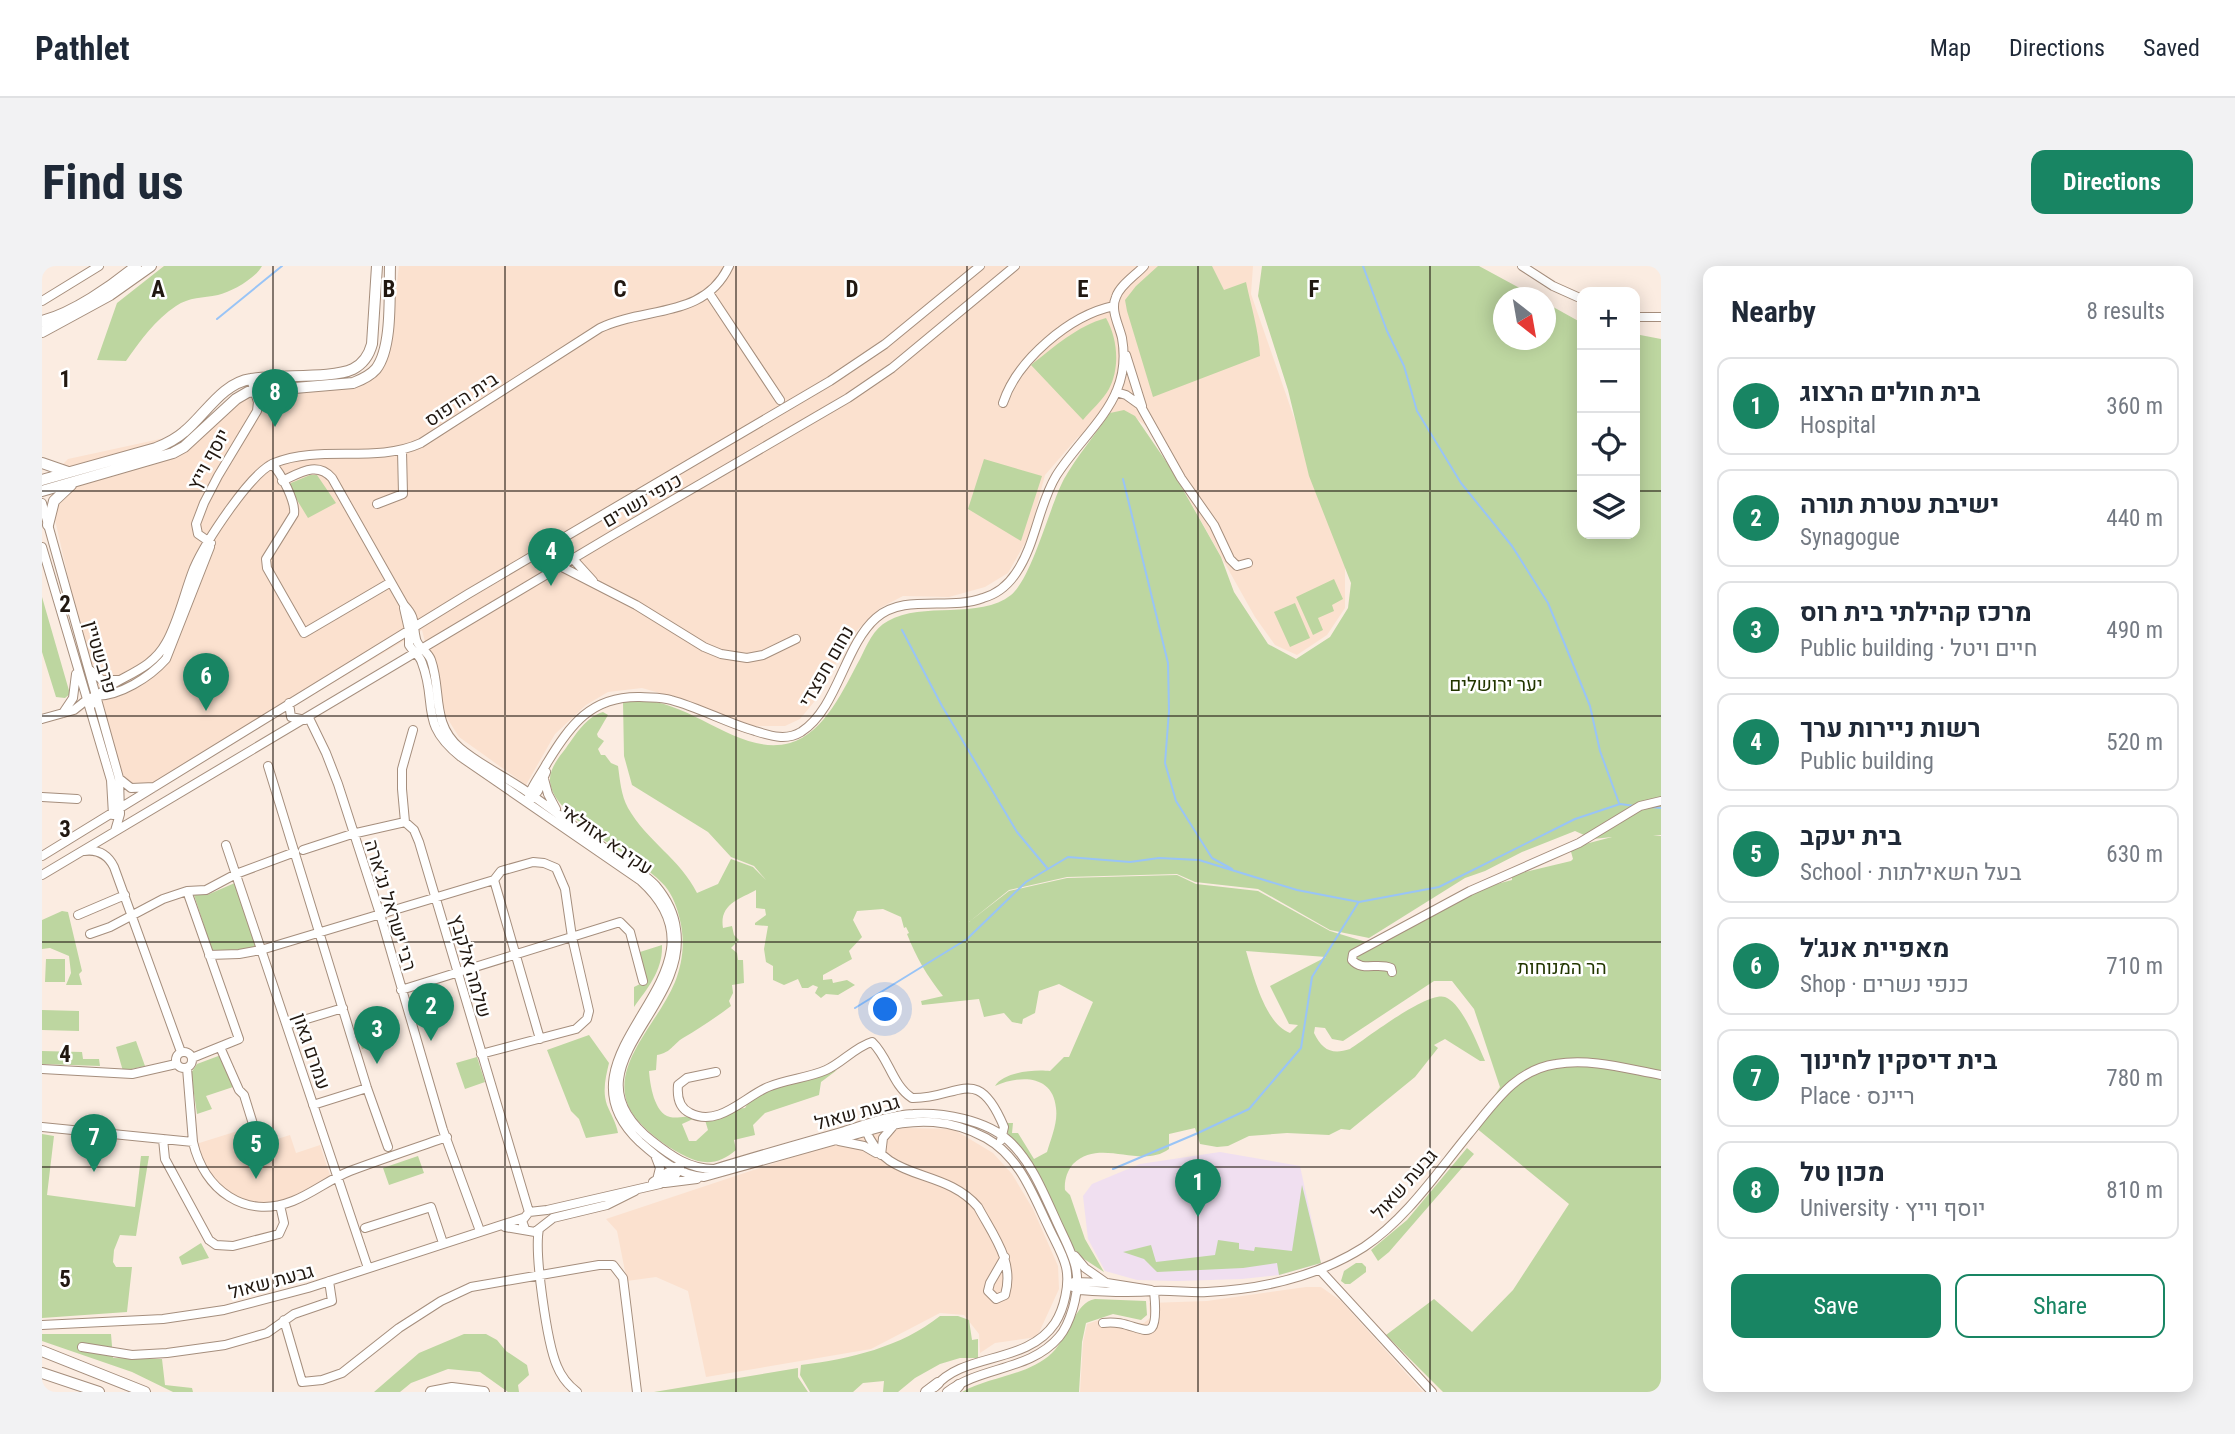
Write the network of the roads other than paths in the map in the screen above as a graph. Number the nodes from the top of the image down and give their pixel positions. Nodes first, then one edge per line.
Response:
1 (99, 266) edge
2 (136, 266) edge
3 (150, 266) edge
4 (377, 266) edge
5 (390, 266) edge
6 (729, 266) edge
7 (980, 266) edge
8 (1015, 266) edge
9 (1144, 266) edge
10 (1522, 266) edge
11 (709, 293) junction
12 (1577, 297) edge
13 (42, 301) edge
14 (1114, 306) junction
15 (1640, 317) edge
16 (1661, 317) edge
17 (43, 329) edge
18 (1123, 346) junction
19 (251, 379) junction
20 (253, 391) junction
21 (1116, 393) junction
22 (780, 400) dead end
23 (1003, 403) dead end
24 (1144, 412) junction
25 (402, 452) junction
26 (42, 463) edge
27 (272, 464) junction
28 (74, 477) junction
29 (42, 480) edge
30 (282, 481) junction
31 (42, 491) edge
32 (42, 503) edge
33 (377, 504) dead end
34 (48, 525) junction
35 (211, 540) junction
36 (42, 547) edge
37 (573, 559) junction
38 (1248, 562) dead end
39 (560, 566) junction
40 (391, 582) junction
41 (598, 585) junction
42 (412, 628) junction
43 (440, 639) junction
44 (796, 639) dead end
45 (419, 651) junction
46 (402, 662) junction
47 (76, 667) junction
48 (87, 667) junction
49 (429, 668) junction
50 (124, 679) junction
51 (116, 693) junction
52 (90, 697) junction
53 (289, 703) junction
54 (67, 712) junction
55 (98, 718) junction
56 (42, 719) edge
57 (309, 720) junction
58 (413, 730) dead end
59 (268, 766) dead end
60 (542, 776) junction
61 (119, 778) junction
62 (510, 780) junction
63 (160, 785) junction
64 (42, 797) edge
65 (530, 797) junction
66 (77, 799) dead end
67 (1661, 801) edge
68 (116, 810) junction
69 (559, 815) junction
70 (405, 822) junction
71 (122, 824) junction
72 (352, 834) junction
73 (226, 845) dead end
74 (299, 851) junction
75 (82, 852) junction
76 (42, 856) edge
77 (236, 874) junction
78 (42, 876) edge
79 (494, 880) junction
80 (187, 891) junction
81 (125, 895) junction
82 (435, 897) junction
83 (380, 914) junction
84 (78, 915) dead end
85 (132, 915) junction
86 (320, 932) junction
87 (90, 934) dead end
88 (572, 937) junction
89 (261, 950) junction
90 (516, 954) junction
91 (209, 955) junction
92 (1392, 972) dead end
93 (456, 973) junction
94 (643, 981) dead end
95 (401, 990) junction
96 (343, 1008) junction
97 (287, 1025) junction
98 (540, 1039) junction
99 (220, 1047) junction
100 (181, 1052) junction
101 (481, 1054) junction
102 (192, 1058) junction
103 (176, 1064) junction
104 (42, 1069) edge
105 (187, 1069) junction
106 (716, 1072) dead end
107 (1661, 1075) edge
108 (367, 1088) junction
109 (313, 1105) junction
110 (897, 1123) junction
111 (253, 1124) dead end
112 (42, 1127) edge
113 (865, 1128) junction
114 (447, 1137) junction
115 (1003, 1137) junction
116 (163, 1139) junction
117 (833, 1141) junction
118 (193, 1142) junction
119 (997, 1145) junction
120 (388, 1147) dead end
121 (655, 1155) junction
122 (881, 1155) junction
123 (682, 1162) junction
124 (677, 1170) junction
125 (338, 1177) junction
126 (704, 1177) junction
127 (659, 1182) junction
128 (645, 1186) junction
129 (584, 1202) junction
130 (280, 1205) junction
131 (577, 1212) junction
132 (529, 1214) junction
133 (500, 1227) junction
134 (365, 1228) dead end
135 (540, 1228) junction
136 (480, 1231) junction
137 (527, 1231) junction
138 (443, 1243) junction
139 (1069, 1248) junction
140 (537, 1249) junction
141 (1005, 1257) junction
142 (368, 1268) junction
143 (1320, 1270) junction
144 (541, 1275) junction
145 (329, 1281) junction
146 (1107, 1283) junction
147 (1068, 1284) junction
148 (1078, 1285) junction
149 (1100, 1291) junction
150 (1154, 1291) junction
151 (1071, 1316) junction
152 (284, 1320) junction
153 (1103, 1323) dead end
154 (42, 1325) edge
155 (82, 1347) dead end
156 (42, 1351) edge
157 (42, 1373) edge
158 (938, 1383) joint
159 (956, 1389) edge
160 (99, 1392) edge
161 (145, 1392) edge
162 (431, 1392) edge
163 (484, 1392) edge
164 (577, 1392) edge
165 (637, 1392) edge
166 (928, 1392) edge
167 (947, 1392) edge
168 (1432, 1392) edge

1 - 13 street
2 - 17 main road
3 - 17 main road
4 - 19 main road
5 - 20 main road
6 - 11 street, בית הדפוס
7 - 42 street, כנפי נשרים
8 - 37 street, כנפי נשרים
9 - 14 street
10 - 12 street
11 - 22 street
11 - 25 street, בית הדפוס
14 - 18 street, נחום חפצדי
14 - 23 street
15 - 16 street
18 - 21 street, נחום חפצדי
18 - 24 street
19 - 20 street, יוסף וייץ
19 - 28 main road
20 - 28 main road
20 - 35 street, יוסף וייץ
21 - 24 street
21 - 60 street, נחום חפצדי
24 - 38 street
25 - 27 street, בית הדפוס
25 - 33 street
26 - 28 main road
27 - 30 street
27 - 35 street, בית הדפוס
28 - 29 main road
28 - 31 main road
28 - 34 main road
30 - 40 street, עקיבא אזולאי
30 - 40 street
32 - 34 street, פרבשטיין
34 - 48 street, פרבשטיין
35 - 50 street, בית הדפוס
35 - 51 street, בית הדפוס
36 - 47 street, פרבשטיין
37 - 39 street, כנפי נשרים
37 - 41 street
39 - 41 street
39 - 43 street, כנפי נשרים
40 - 42 street, עקיבא אזולאי
41 - 44 street
42 - 45 street, עקיבא אזולאי
42 - 53 street, כנפי נשרים
43 - 45 street, כנפי נשרים
43 - 49 street
45 - 46 street, כנפי נשרים
45 - 49 street, עקיבא אזולאי
46 - 49 street
46 - 57 street, כנפי נשרים
47 - 52 street, פרבשטיין
47 - 54 street
48 - 50 street
48 - 52 street, פרבשטיין
49 - 62 street, עקיבא אזולאי
49 - 65 street, עקיבא אזולאי
50 - 52 street, בית הדפוס
51 - 52 street, בית הדפוס
51 - 55 street
52 - 54 street
52 - 55 street, פרבשטיין
53 - 57 street, רבי ישראל נג'ארה
53 - 63 street, כנפי נשרים
54 - 55 street
54 - 56 street
55 - 61 street, פרבשטיין
55 - 68 street, פרבשטיין
57 - 71 street, כנפי נשרים
57 - 72 street, רבי ישראל נג'ארה
58 - 70 street, שלמה אלקבץ
59 - 74 street
60 - 62 street
60 - 65 street, נחום חפצדי
60 - 69 street
61 - 63 street
61 - 68 street, פרבשטיין
62 - 65 street, עקיבא אזולאי
63 - 68 street, כנפי נשרים
64 - 66 street
65 - 69 street, עקיבא אזולאי
65 - 121 street, עקיבא אזולאי
67 - 92 street
68 - 71 street
68 - 76 street, כנפי נשרים
69 - 123 street, עקיבא אזולאי
70 - 72 street
70 - 82 street, שלמה אלקבץ
71 - 75 street, כנפי נשרים
72 - 74 street
72 - 83 street, רבי ישראל נג'ארה
73 - 77 street, עמרם גאון
74 - 77 street
74 - 86 street
75 - 78 street, כנפי נשרים
75 - 81 street
77 - 80 street
77 - 89 street, עמרם גאון
79 - 82 street
79 - 88 street
79 - 90 street
80 - 85 street
80 - 91 street
81 - 84 street
81 - 85 street
82 - 83 street
82 - 93 street, שלמה אלקבץ
83 - 86 street
83 - 95 street, רבי ישראל נג'ארה
85 - 87 street
85 - 100 street
86 - 89 street
86 - 96 street
88 - 90 street
88 - 94 street
88 - 98 street
89 - 91 street
89 - 97 street, עמרם גאון
90 - 93 street
90 - 98 street
91 - 99 street
93 - 95 street
93 - 101 street, שלמה אלקבץ
95 - 114 street, רבי ישראל נג'ארה
96 - 97 street
96 - 108 street
97 - 109 street, עמרם גאון
98 - 101 street
99 - 102 street
99 - 111 street
100 - 102 street
100 - 103 street
101 - 132 street, שלמה אלקבץ
102 - 105 street
103 - 104 street
103 - 105 street
105 - 118 street
106 - 115 street
107 - 143 street, גבעת שאול
108 - 109 street
108 - 120 street
109 - 125 street, עמרם גאון
110 - 113 street, גבעת שאול
110 - 119 street, גבעת שאול
110 - 122 street
112 - 116 street
113 - 115 street, גבעת שאול
113 - 117 street, גבעת שאול
113 - 122 street
113 - 123 street, גבעת שאול
114 - 125 street
114 - 136 street, רבי ישראל נג'ארה
115 - 119 street
115 - 139 street, גבעת שאול
116 - 118 street
116 - 130 street
117 - 122 street
117 - 126 street, גבעת שאול
118 - 130 street
119 - 147 street, גבעת שאול
121 - 124 street, עקיבא אזולאי
121 - 127 street
122 - 141 street
123 - 124 street, גבעת שאול
124 - 126 street, גבעת שאול
124 - 127 street, גבעת שאול
125 - 130 street
125 - 142 street, עמרם גאון
126 - 127 street
127 - 128 street, גבעת שאול
128 - 129 street, גבעת שאול
128 - 131 street, גבעת שאול
129 - 131 street
129 - 132 street, גבעת שאול
131 - 135 street, גבעת שאול
132 - 133 street, גבעת שאול
132 - 135 street
132 - 137 street
133 - 136 street, גבעת שאול
133 - 137 street, גבעת שאול
134 - 138 street
135 - 137 street, גבעת שאול
135 - 140 street
136 - 138 street, גבעת שאול
137 - 140 street
138 - 142 street, גבעת שאול
139 - 146 street
139 - 148 street, גבעת שאול
140 - 144 street
141 - 141 street
142 - 145 street, גבעת שאול
143 - 150 street, גבעת שאול
143 - 168 street
144 - 152 street
144 - 164 street
144 - 165 street
145 - 152 street
145 - 154 street, גבעת שאול
146 - 148 street, גבעת שאול
146 - 150 street, גבעת שאול
147 - 148 street, גבעת שאול
147 - 158 street
148 - 149 street, גבעת שאול
148 - 151 street
149 - 150 street, גבעת שאול
149 - 151 street
150 - 153 street
151 - 159 street
152 - 155 street
156 - 161 main road
157 - 160 main road
158 - 166 main road
159 - 167 street
162 - 163 main road

